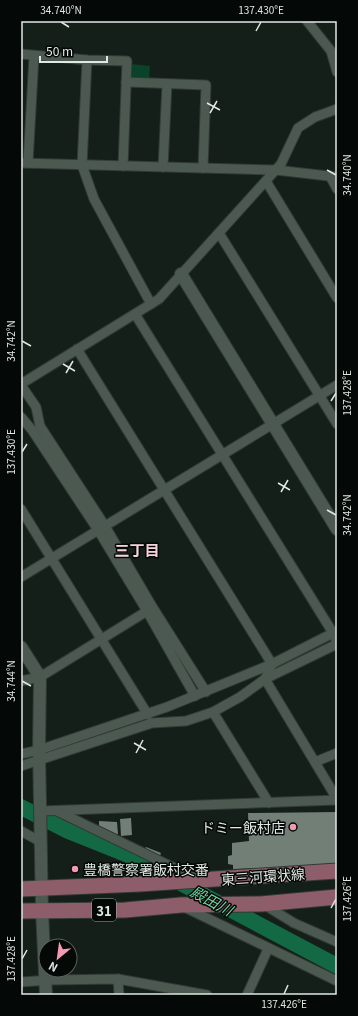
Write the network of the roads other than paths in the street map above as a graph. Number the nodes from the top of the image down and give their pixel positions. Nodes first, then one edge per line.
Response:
1 (307, 21) edge
2 (21, 54) edge
3 (34, 56) junction
4 (87, 60) junction
5 (337, 72) edge
6 (126, 82) junction
7 (167, 84) junction
8 (337, 109) edge
9 (25, 163) edge
10 (82, 165) junction
11 (123, 166) junction
12 (163, 167) junction
13 (203, 168) junction
14 (276, 170) junction
15 (333, 177) edge
16 (266, 181) junction
17 (337, 189) edge
18 (219, 233) junction
19 (182, 274) junction
20 (337, 298) edge
21 (151, 304) junction
22 (135, 314) junction
23 (77, 350) junction
24 (21, 385) edge
25 (337, 385) edge
26 (320, 396) junction
27 (21, 417) edge
28 (273, 424) junction
29 (337, 424) edge
30 (222, 454) junction
31 (164, 490) junction
32 (21, 509) edge
33 (102, 528) junction
34 (337, 529) edge
35 (51, 559) junction
36 (21, 577) edge
37 (150, 609) junction
38 (335, 632) edge
39 (102, 639) junction
40 (337, 643) edge
41 (21, 648) edge
42 (272, 664) junction
43 (40, 677) junction
44 (265, 679) junction
45 (21, 681) edge
46 (206, 692) junction
47 (195, 696) junction
48 (213, 712) junction
49 (148, 714) junction
50 (337, 753) edge
51 (21, 754) edge
52 (39, 755) junction
53 (314, 762) junction
54 (21, 766) edge
55 (337, 800) edge
56 (269, 803) junction
57 (41, 811) junction
58 (56, 811) junction
59 (21, 832) edge
60 (41, 838) junction
61 (337, 871) edge
62 (195, 881) junction
63 (42, 888) junction
64 (21, 889) edge
65 (337, 897) edge
66 (261, 904) junction
67 (184, 905) junction
68 (21, 911) edge
69 (42, 911) junction
70 (337, 942) edge
71 (268, 949) junction
72 (118, 979) junction
73 (46, 980) junction
74 (337, 981) edge
75 (21, 982) edge
76 (46, 995) edge
77 (119, 995) edge
78 (208, 995) edge
79 (247, 995) edge

1 - 5 street
2 - 3 street
3 - 4 street
3 - 9 street
4 - 6 street
4 - 10 street
6 - 7 street
6 - 11 street
7 - 12 street
7 - 13 street
8 - 14 street
9 - 10 street
10 - 11 street
10 - 21 street
11 - 12 street
12 - 13 street
13 - 14 street
14 - 15 street
14 - 16 street
15 - 17 street
16 - 18 street
16 - 20 street
18 - 19 street
18 - 26 street
19 - 21 street
19 - 28 street
21 - 22 street
22 - 23 street
22 - 30 street
23 - 24 street
23 - 31 street
24 - 33 street
25 - 26 street
26 - 28 street
26 - 29 street
27 - 33 street
28 - 30 street
28 - 34 street
30 - 31 street
30 - 38 street
31 - 33 street
31 - 42 street
32 - 35 street
33 - 35 street
33 - 37 street
35 - 36 street
35 - 39 street
37 - 39 street
37 - 46 street
37 - 47 street
38 - 40 street
38 - 42 street
39 - 43 street
39 - 49 street
40 - 44 street
41 - 43 street
42 - 44 street
42 - 46 street
43 - 45 street
43 - 52 street
44 - 48 street
44 - 53 street
46 - 47 street
47 - 49 street
48 - 52 street
48 - 56 street
49 - 52 street
50 - 53 street
51 - 52 street
52 - 54 street
52 - 57 street
53 - 55 street
55 - 56 street
56 - 58 street
57 - 58 street
57 - 60 street
58 - 62 street
59 - 60 street
60 - 63 street
61 - 62 main road, 東三河環状線 / 31
62 - 63 main road, 東三河環状線 / 31
63 - 64 main road, 東三河環状線 / 31
63 - 69 street
65 - 66 main road, 東三河環状線 / 31
66 - 67 main road, 東三河環状線 / 31
66 - 70 street
67 - 69 main road, 東三河環状線 / 31
67 - 71 street
68 - 69 main road, 東三河環状線 / 31
69 - 73 street
71 - 74 street
71 - 79 street
72 - 73 street
72 - 77 street
72 - 78 street
73 - 75 street
73 - 76 street

